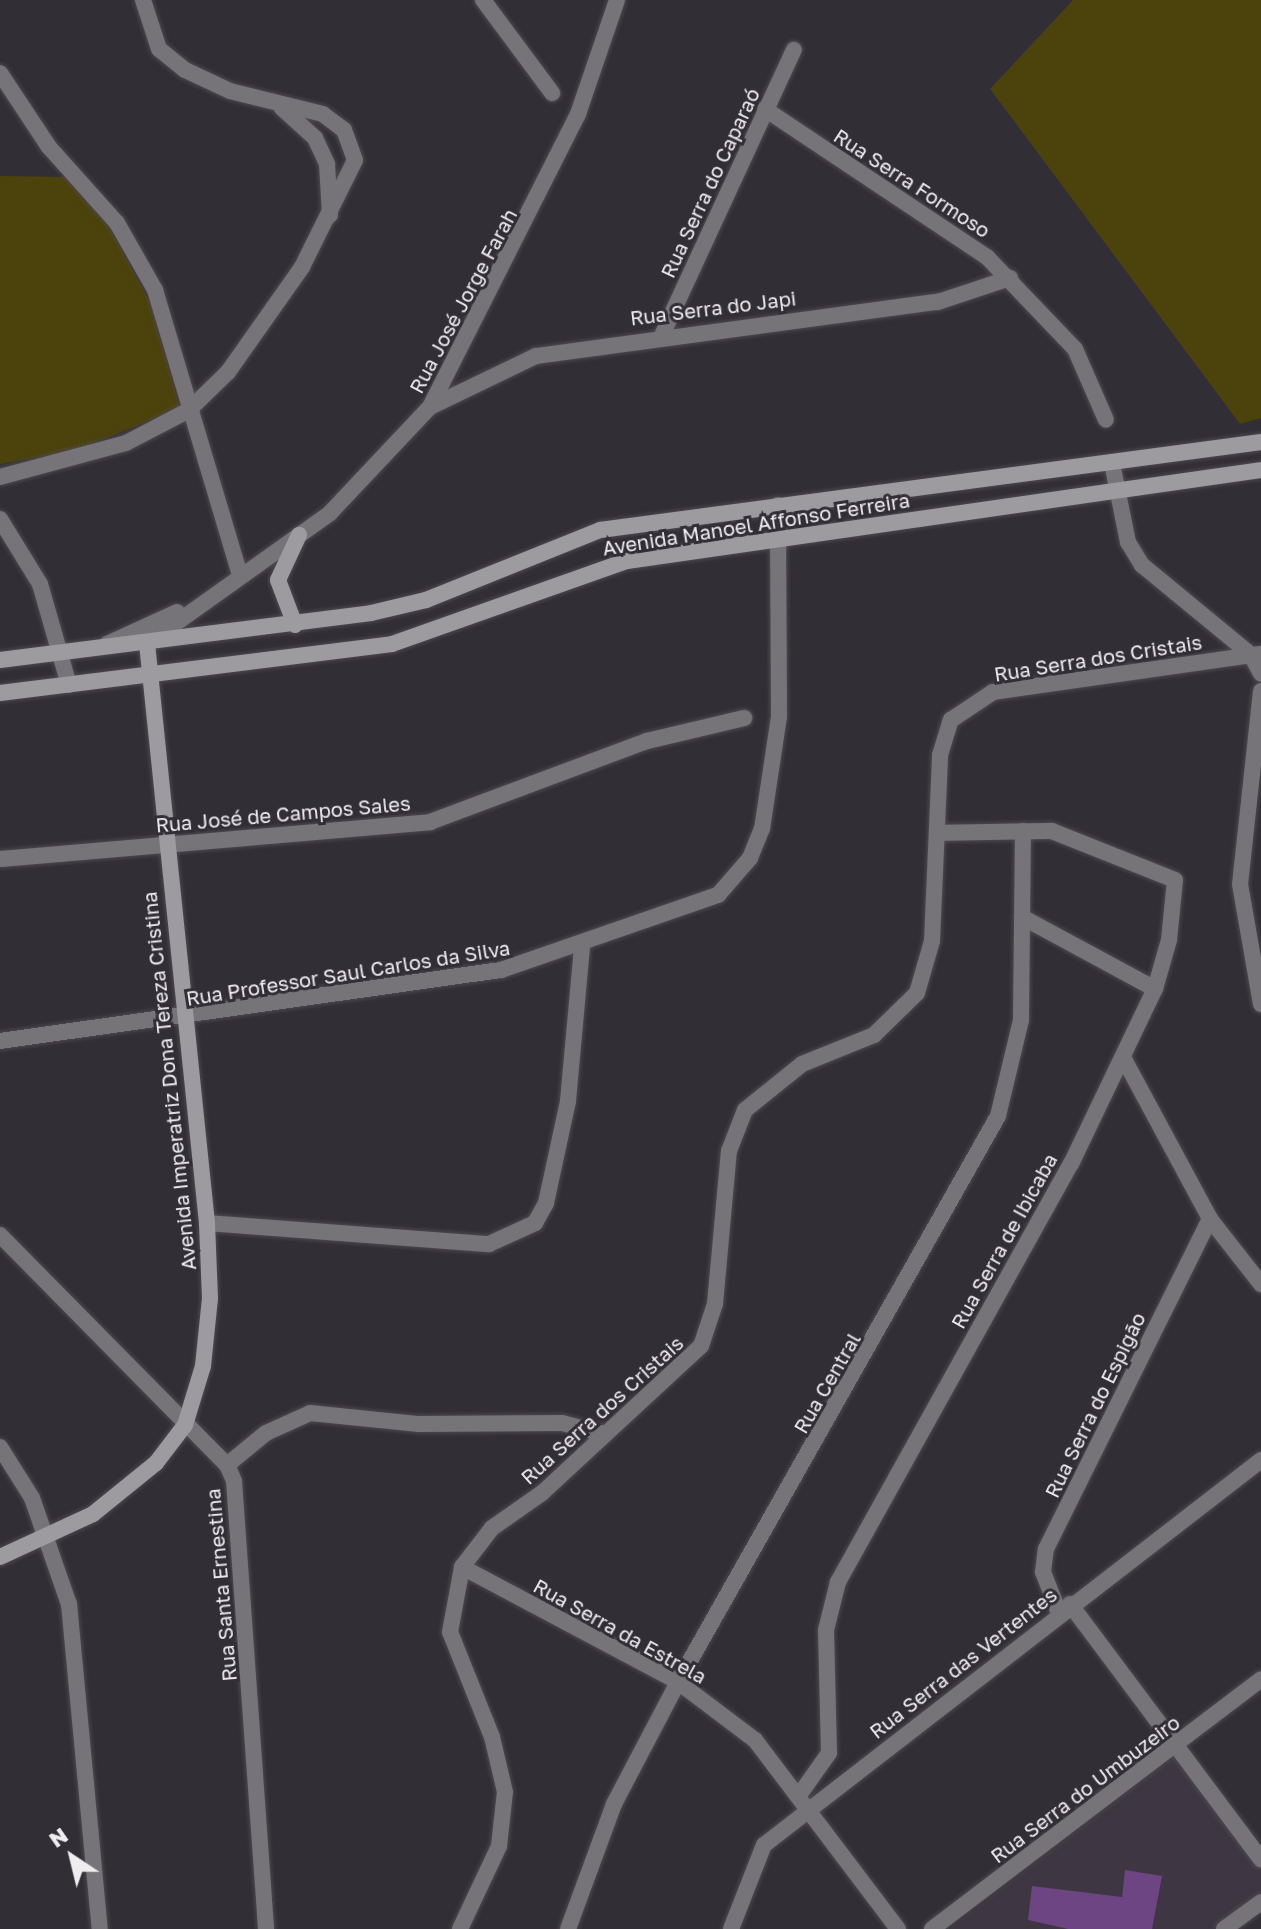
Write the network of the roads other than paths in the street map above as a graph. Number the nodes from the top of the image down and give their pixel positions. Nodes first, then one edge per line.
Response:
1 (143, 0) edge
2 (483, 0) edge
3 (617, 0) edge
4 (794, 50) dead end
5 (0, 73) edge
6 (552, 93) dead end
7 (274, 103) junction
8 (765, 109) junction
9 (330, 216) junction
10 (1010, 278) junction
11 (663, 333) junction
12 (430, 407) junction
13 (189, 410) junction
14 (1106, 420) dead end
15 (1253, 444) edge
16 (1112, 463) junction
17 (1253, 471) edge
18 (1, 479) edge
19 (1115, 490) junction
20 (778, 505) junction
21 (2, 525) edge
22 (299, 535) junction
23 (783, 540) junction
24 (240, 576) junction
25 (221, 590) junction
26 (295, 625) junction
27 (147, 643) junction
28 (94, 649) junction
29 (65, 653) junction
30 (1256, 654) edge
31 (0, 660) edge
32 (1261, 674) edge
33 (149, 676) junction
34 (69, 685) junction
35 (1261, 691) edge
36 (0, 693) edge
37 (744, 718) dead end
38 (1023, 831) junction
39 (939, 833) junction
40 (165, 844) junction
41 (0, 859) edge
42 (1022, 917) junction
43 (582, 948) junction
44 (1155, 989) junction
45 (1261, 1004) edge
46 (185, 1020) junction
47 (0, 1041) edge
48 (1124, 1059) junction
49 (1210, 1219) junction
50 (207, 1223) junction
51 (0, 1235) edge
52 (1261, 1284) edge
53 (185, 1425) junction
54 (601, 1433) junction
55 (0, 1447) edge
56 (1261, 1460) edge
57 (227, 1465) junction
58 (48, 1539) junction
59 (0, 1557) edge
60 (462, 1567) junction
61 (1064, 1609) junction
62 (1261, 1679) edge
63 (678, 1682) junction
64 (1179, 1743) junction
65 (805, 1801) junction
66 (1261, 1859) edge
67 (1261, 1902) edge
68 (100, 1929) edge
69 (266, 1929) edge
70 (460, 1929) edge
71 (568, 1929) edge
72 (731, 1929) edge
73 (898, 1929) edge
74 (932, 1929) edge
75 (1224, 1929) edge

1 - 7 street
2 - 6 street
3 - 12 street, Rua José Jorge Farah
4 - 8 street, Rua Serra do Caparaó
5 - 13 street
7 - 9 street
7 - 9 street
8 - 10 street, Rua Serra Formoso
8 - 11 street, Rua Serra do Caparaó
9 - 13 street
10 - 11 street, Rua Serra do Japi
10 - 14 street, Rua Serra Formoso
11 - 12 street, Rua Serra do Japi
12 - 22 street, Rua José Jorge Farah
13 - 18 street
13 - 24 street
15 - 16 main road, Avenida Manoel Affonso Ferreira
16 - 19 street
16 - 20 main road, Avenida Manoel Affonso Ferreira
17 - 19 main road, Avenida Manoel Affonso Ferreira
19 - 23 main road, Avenida Manoel Affonso Ferreira
19 - 30 street
20 - 23 street, Rua Professor Saul Carlos da Silva
20 - 26 main road, Avenida Manoel Affonso Ferreira
21 - 29 street
22 - 24 street, Rua José Jorge Farah
22 - 26 main road
23 - 33 main road, Avenida Manoel Affonso Ferreira
23 - 43 street, Rua Professor Saul Carlos da Silva
24 - 25 street, Rua José Jorge Farah
25 - 27 street, Rua José Jorge Farah
25 - 28 street, Rua José Jorge Farah
26 - 27 main road, Avenida Manoel Affonso Ferreira
27 - 28 main road, Avenida Manoel Affonso Ferreira
27 - 33 main road, Avenida Imperatriz Dona Tereza Cristina
28 - 29 main road, Avenida Manoel Affonso Ferreira
29 - 31 main road, Avenida Manoel Affonso Ferreira
29 - 34 street
30 - 32 street
30 - 39 street, Rua Serra dos Cristais
33 - 34 main road, Avenida Manoel Affonso Ferreira
33 - 40 main road, Avenida Imperatriz Dona Tereza Cristina
34 - 36 main road, Avenida Manoel Affonso Ferreira
35 - 45 street
37 - 40 street, Rua José de Campos Sales
38 - 39 street, Rua Serra de Ibicaba
38 - 42 street, Rua Central
38 - 44 street, Rua Serra de Ibicaba
39 - 54 street, Rua Serra dos Cristais
40 - 41 street, Rua José de Campos Sales
40 - 46 main road, Avenida Imperatriz Dona Tereza Cristina
42 - 44 street
42 - 63 street, Rua Central
43 - 46 street, Rua Professor Saul Carlos da Silva
43 - 50 street
44 - 48 street, Rua Serra de Ibicaba
46 - 47 street, Rua Professor Saul Carlos da Silva
46 - 50 main road, Avenida Imperatriz Dona Tereza Cristina
48 - 49 street
48 - 65 street, Rua Serra de Ibicaba
49 - 52 street
49 - 61 street, Rua Serra do Espigão
50 - 53 main road, Avenida Imperatriz Dona Tereza Cristina
51 - 53 street, Rua Santa Ernestina
53 - 57 street, Rua Santa Ernestina
53 - 58 main road, Avenida Imperatriz Dona Tereza Cristina
54 - 57 street
54 - 60 street, Rua Serra dos Cristais
55 - 58 street
56 - 61 street, Rua Serra das Vertentes
57 - 69 street, Rua Santa Ernestina
58 - 59 main road, Avenida Imperatriz Dona Tereza Cristina
58 - 68 street
60 - 63 street, Rua Serra da Estrela
60 - 70 street, Rua Serra dos Cristais
61 - 64 street, Rua Serra do Espigão
61 - 65 street, Rua Serra das Vertentes
62 - 64 street, Rua Serra do Umbuzeiro
63 - 65 street, Rua Serra da Estrela
63 - 71 street, Rua Central
64 - 66 street, Rua Serra do Espigão
64 - 74 street, Rua Serra do Umbuzeiro
65 - 72 street, Rua Serra das Vertentes
65 - 73 street, Rua Serra da Estrela
67 - 75 street

